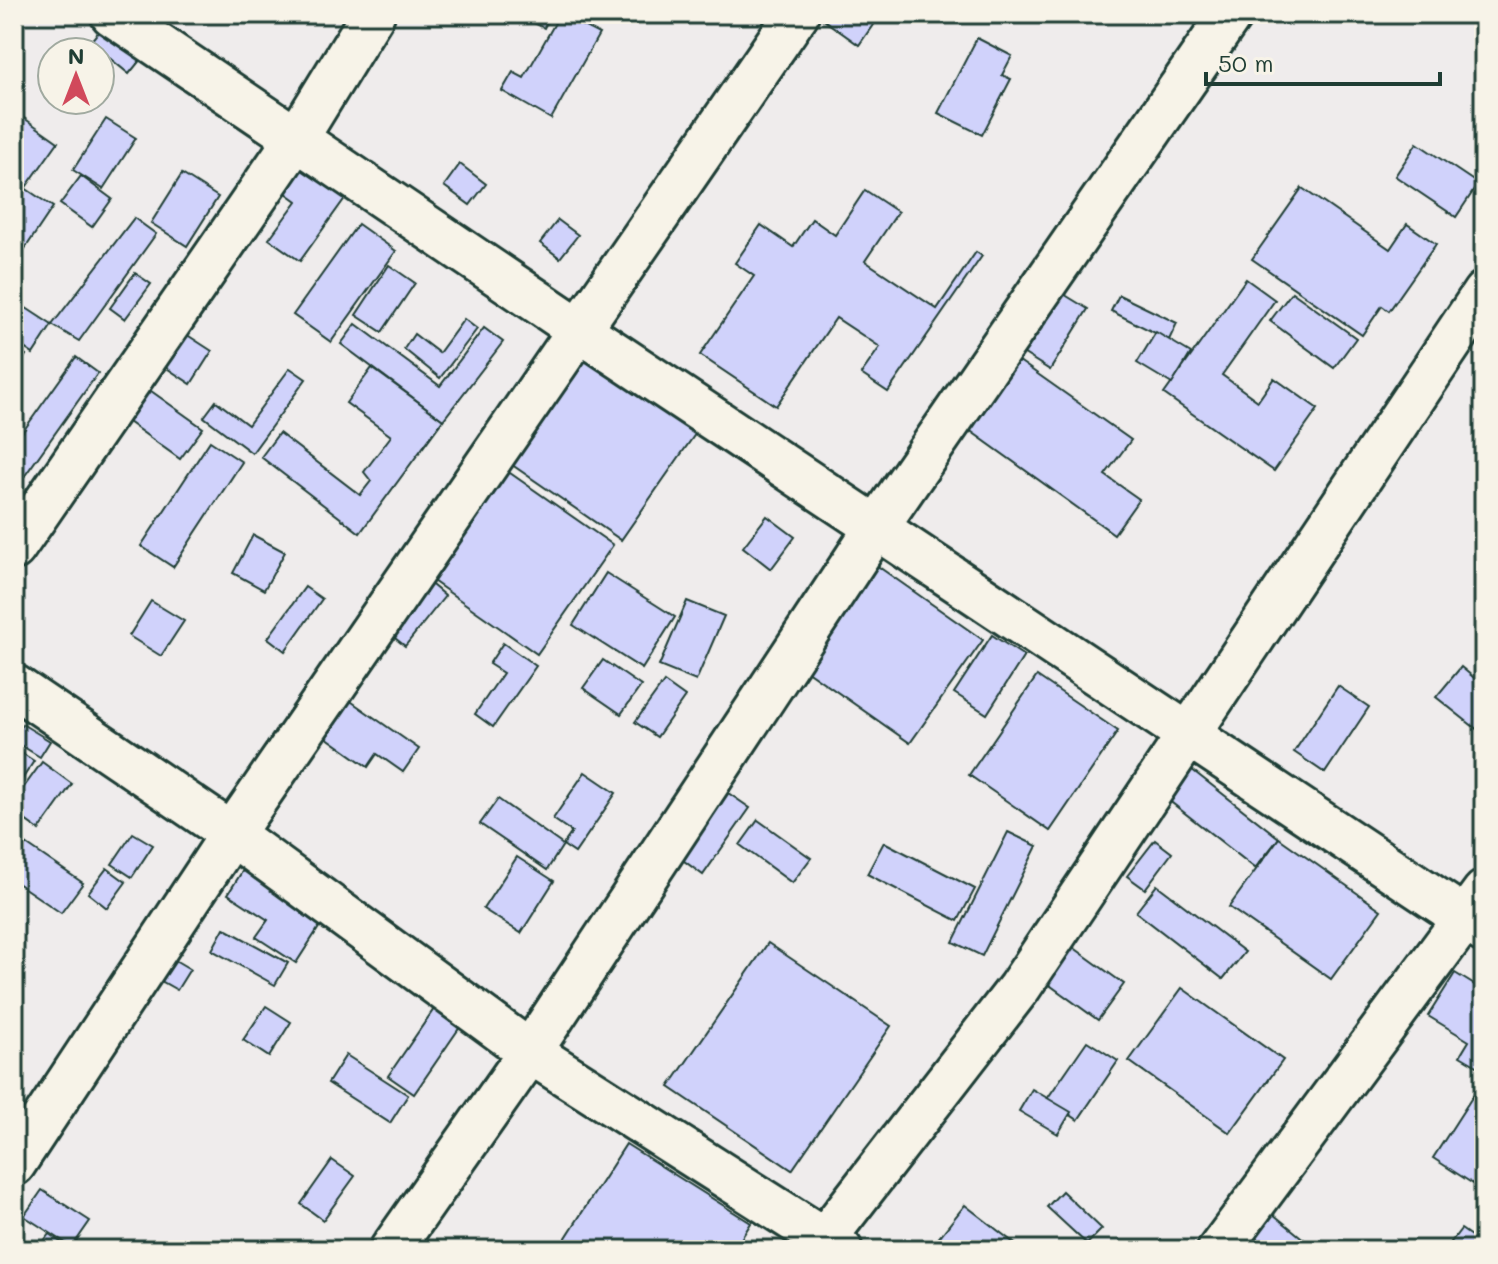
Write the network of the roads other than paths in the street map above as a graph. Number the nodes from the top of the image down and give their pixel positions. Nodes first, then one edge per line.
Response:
1 (112, 14) edge
2 (373, 14) edge
3 (797, 14) edge
4 (1231, 14) edge
5 (298, 136) junction
6 (1484, 293) edge
7 (581, 331) junction
8 (876, 528) junction
9 (14, 548) edge
10 (14, 686) edge
11 (1188, 733) junction
12 (232, 834) junction
13 (1478, 913) edge
14 (530, 1052) junction
15 (14, 1164) edge
16 (827, 1246) edge
17 (391, 1250) edge
18 (1219, 1250) edge

1 - 5 street
2 - 5 street
3 - 7 street
4 - 8 street
5 - 7 street
5 - 9 street
6 - 11 street
7 - 8 street
7 - 12 street
8 - 11 street
8 - 14 street
10 - 12 street
11 - 13 street
11 - 16 street
12 - 14 street
12 - 15 street
13 - 18 street
14 - 16 street
14 - 17 street

